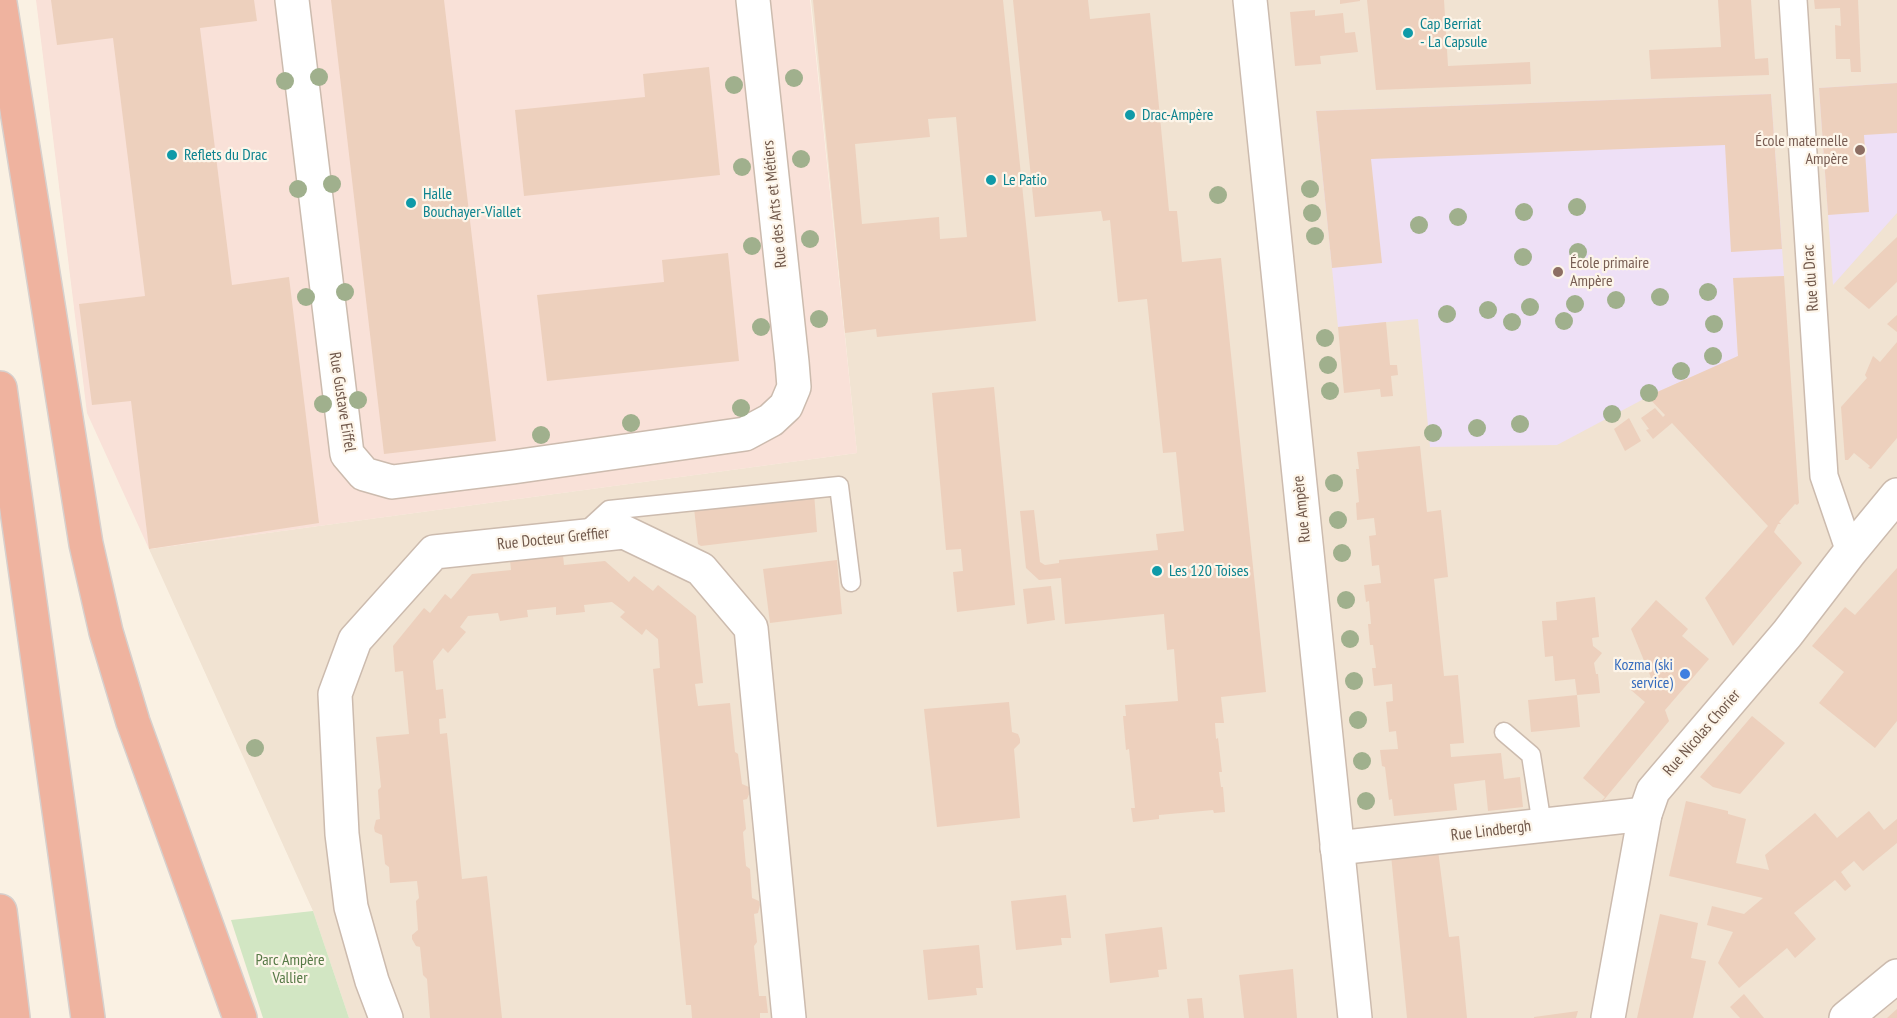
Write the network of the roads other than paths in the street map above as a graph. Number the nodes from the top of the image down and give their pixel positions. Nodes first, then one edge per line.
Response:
1 (292, 0) edge
2 (753, 0) edge
3 (1250, 0) edge
4 (1793, 0) edge
5 (0, 3) edge
6 (0, 388) edge
7 (786, 406) joint
8 (1897, 495) edge
9 (580, 537) junction
10 (1850, 552) junction
11 (851, 582) dead end
12 (1504, 732) dead end
13 (1645, 814) junction
14 (1542, 825) junction
15 (1338, 848) junction
16 (0, 911) edge
17 (1897, 976) edge
18 (13, 1018) edge
19 (88, 1018) edge
20 (240, 1018) edge
21 (386, 1018) edge
22 (789, 1018) edge
23 (1355, 1018) edge
24 (1608, 1018) edge
25 (1846, 1018) edge

1 - 7 street, Rue Gustave Eiffel
2 - 7 street, Rue des Arts et Métiers
3 - 15 street, Rue Ampère
4 - 10 street, Rue du Drac
5 - 20 highway
6 - 19 highway
8 - 10 street, Rue Nicolas Chorier
9 - 11 lane
9 - 21 street, Rue Docteur Greffier
9 - 22 street, Rue Docteur Greffier
10 - 13 street, Rue Nicolas Chorier
12 - 14 lane
13 - 14 street, Rue Lindbergh
13 - 24 street, Rue Nicolas Chorier
14 - 15 street, Rue Lindbergh
15 - 23 street, Rue Ampère
16 - 18 highway
17 - 25 street

